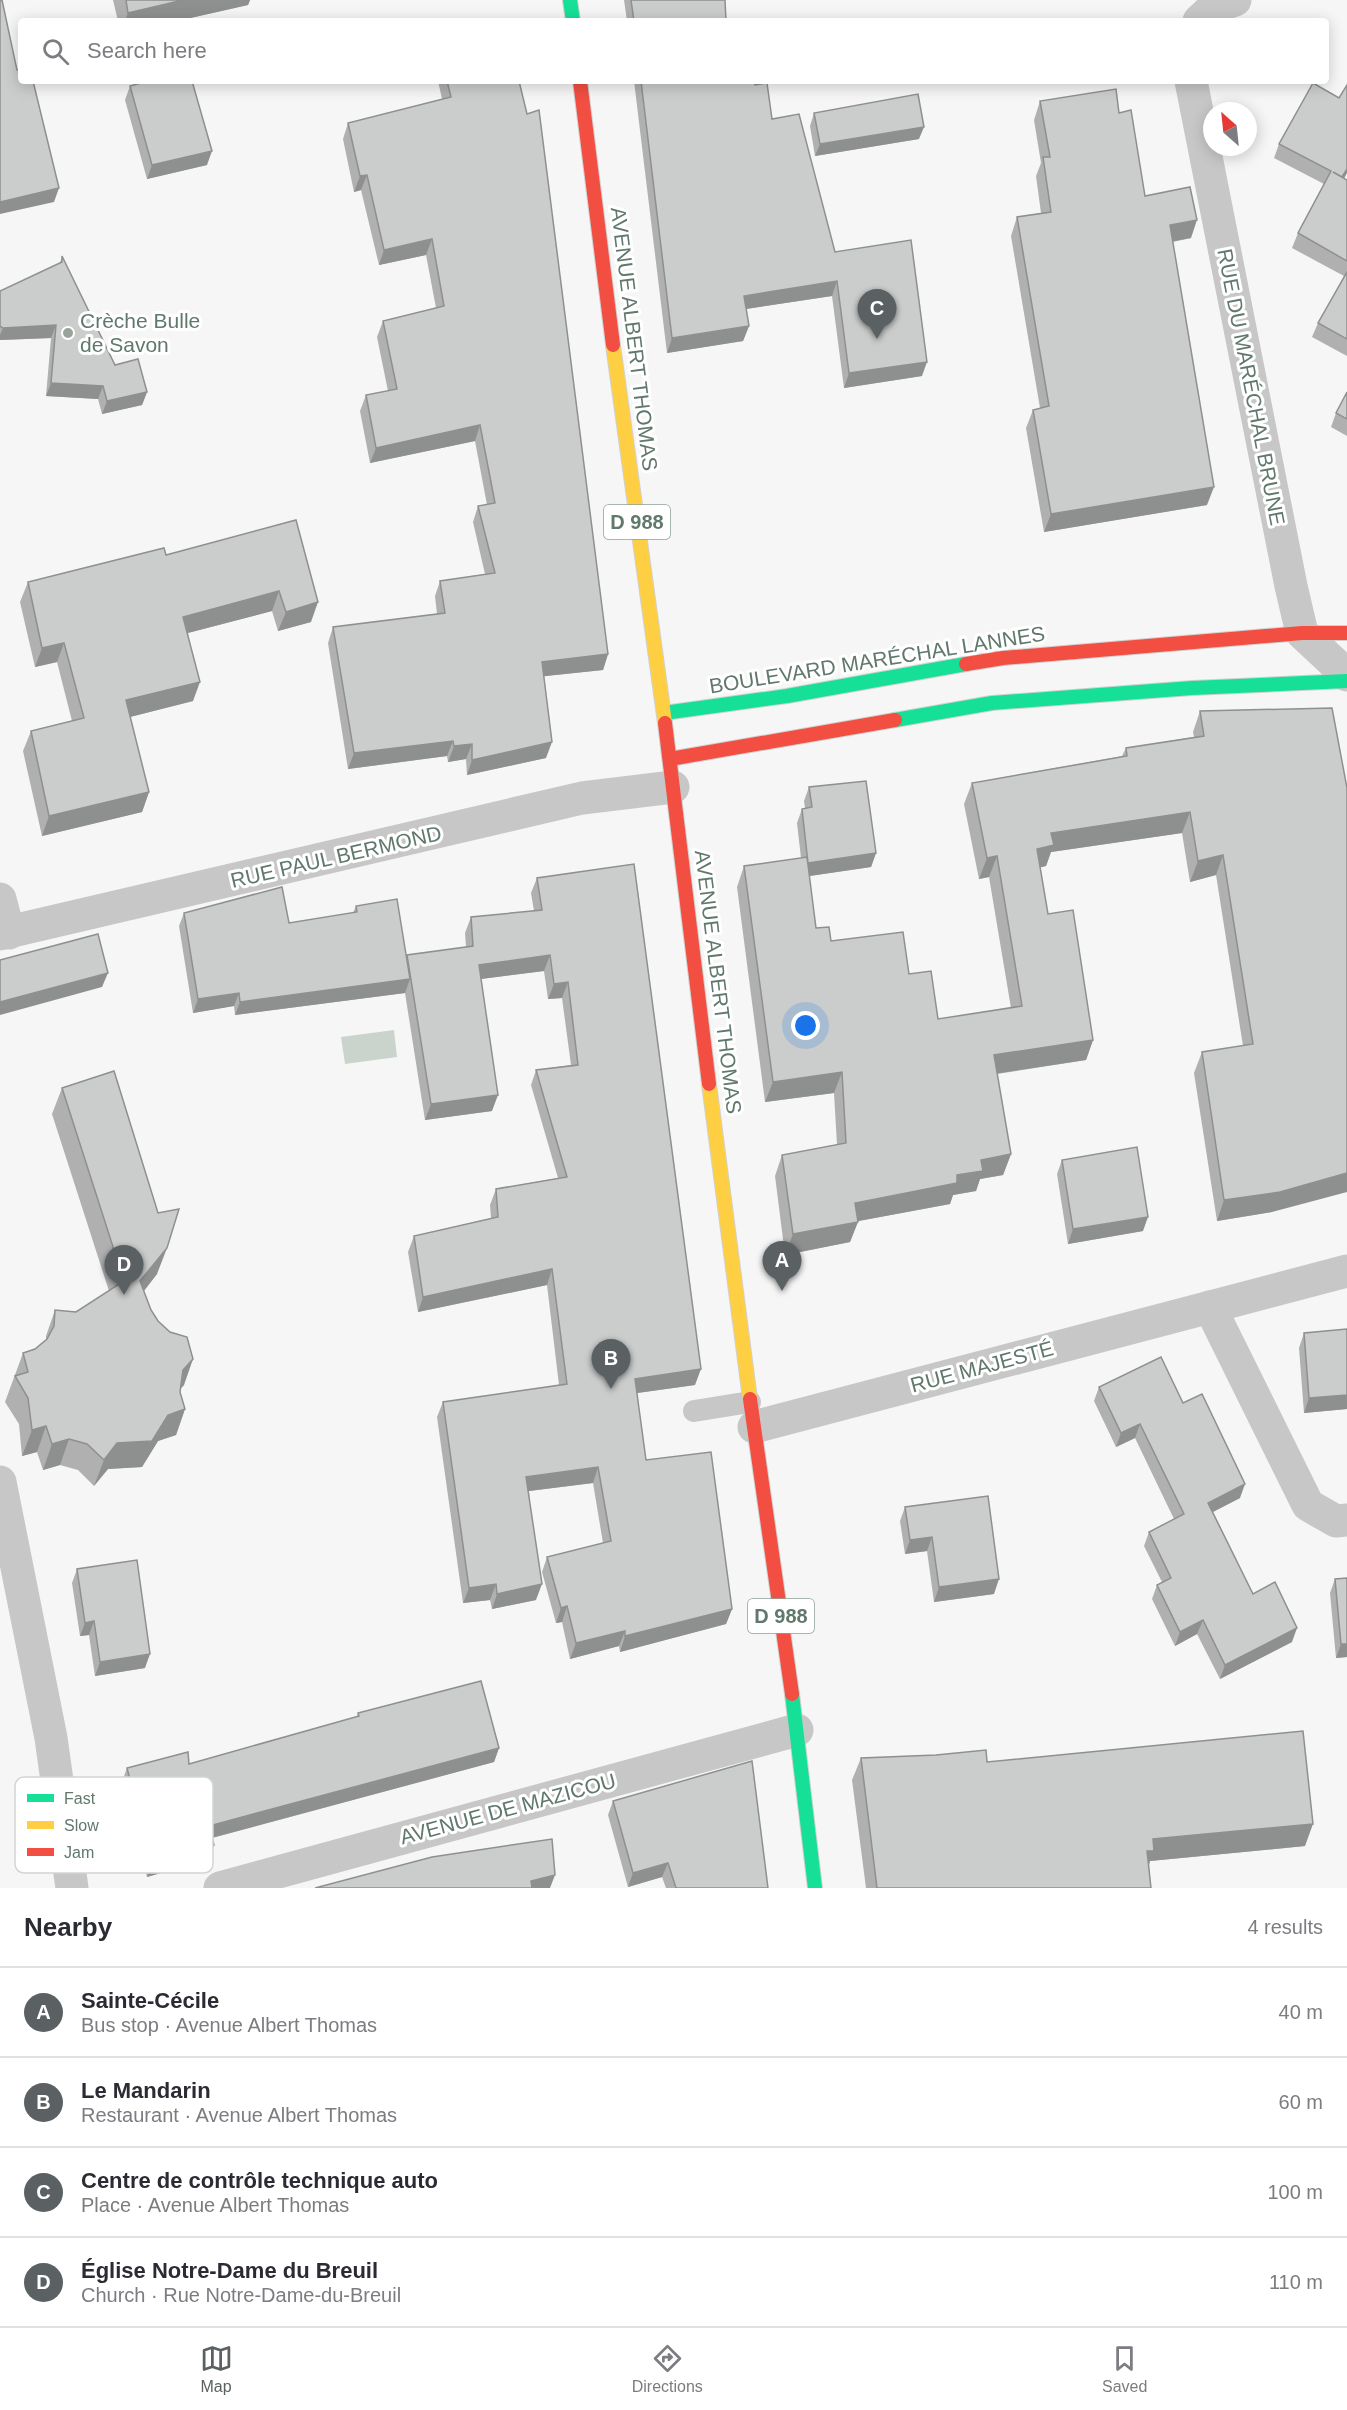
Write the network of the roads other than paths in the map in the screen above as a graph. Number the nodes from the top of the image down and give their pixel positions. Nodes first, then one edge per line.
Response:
1 (570, 0) edge
2 (1235, 0) edge
3 (573, 18) edge
4 (1202, 18) edge
5 (580, 84) edge
6 (1192, 84) edge
7 (1302, 633) junction
8 (1347, 633) edge
9 (1347, 675) edge
10 (1347, 681) edge
11 (664, 713) junction
12 (671, 773) junction
13 (0, 899) edge
14 (4, 934) edge
15 (1347, 1271) edge
16 (1210, 1307) junction
17 (694, 1411) dead end
18 (752, 1415) junction
19 (0, 1482) edge
20 (1347, 1520) edge
21 (797, 1730) junction
22 (56, 1777) edge
23 (70, 1873) edge
24 (72, 1888) edge
25 (220, 1888) edge
26 (815, 1888) edge

1 - 3 main road
2 - 4 street
5 - 11 main road, AVENUE ALBERT THOMAS / D 988
6 - 7 street, RUE DU MARÉCHAL BRUNE
7 - 8 main road, BOULEVARD MARÉCHAL LANNES
7 - 9 street
7 - 11 main road, BOULEVARD MARÉCHAL LANNES
10 - 12 main road
11 - 12 main road, AVENUE ALBERT THOMAS
12 - 14 street, RUE PAUL BERMOND
12 - 18 main road, AVENUE ALBERT THOMAS / D 988
13 - 14 street
15 - 16 street, RUE MAJESTÉ
16 - 18 street, RUE MAJESTÉ
16 - 20 street
17 - 18 lane
18 - 21 main road, AVENUE ALBERT THOMAS / D 988
19 - 22 street
21 - 25 street, AVENUE DE MAZICOU
21 - 26 main road, AVENUE ALBERT THOMAS / D 988
23 - 24 street

